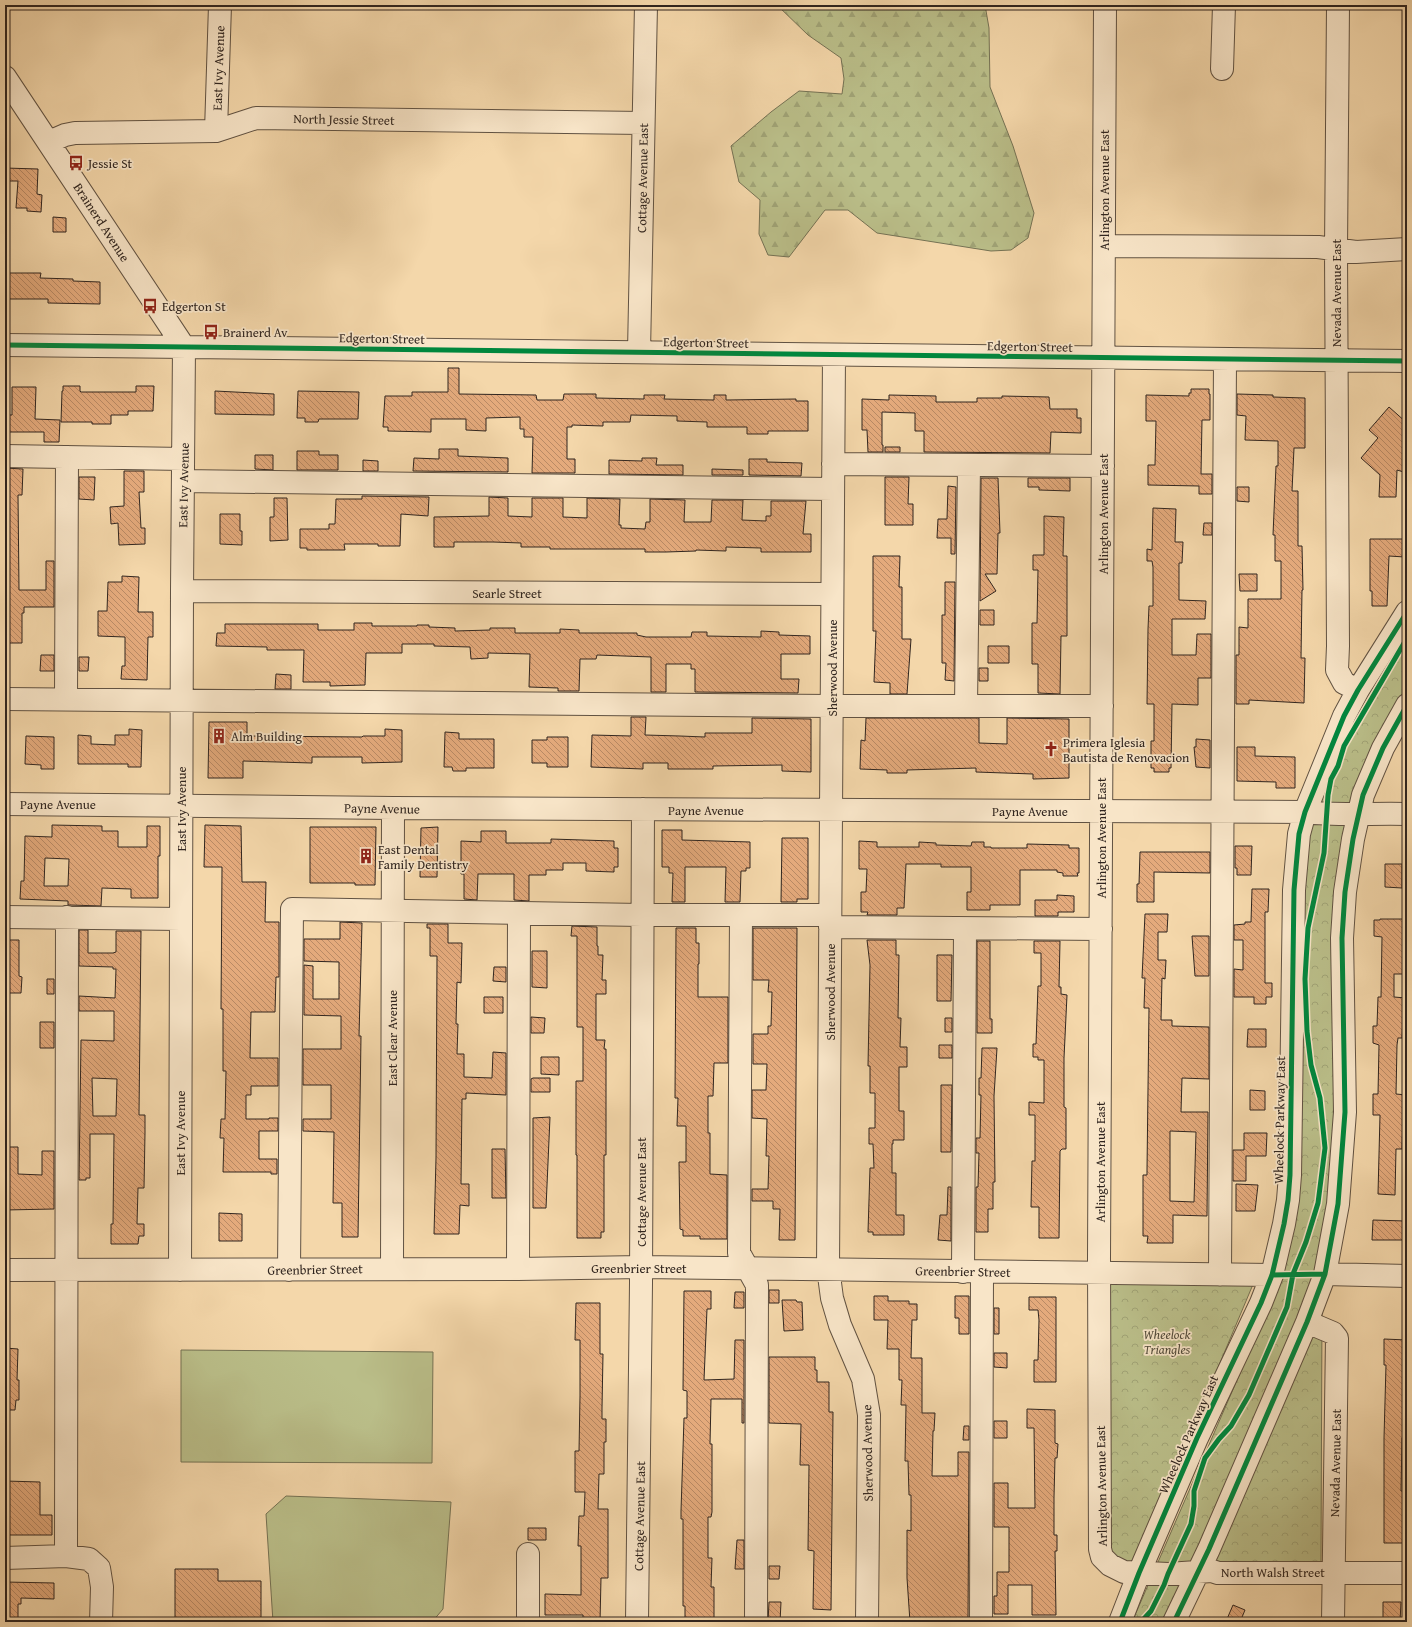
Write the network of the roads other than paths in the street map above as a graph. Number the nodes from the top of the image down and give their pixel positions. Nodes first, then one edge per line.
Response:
1 (220, 5) edge
2 (646, 5) edge
3 (1105, 5) edge
4 (1224, 5) edge
5 (1338, 5) edge
6 (1222, 69) dead end
7 (5, 77) edge
8 (14, 106) edge
9 (643, 123) junction
10 (216, 131) junction
11 (49, 142) junction
12 (1104, 246) junction
13 (1407, 249) edge
14 (1336, 250) junction
15 (5, 345) edge
16 (184, 347) junction
17 (639, 352) junction
18 (834, 355) junction
19 (1103, 358) junction
20 (1225, 359) junction
21 (1336, 360) junction
22 (1407, 361) edge
23 (5, 456) edge
24 (67, 457) junction
25 (183, 459) junction
26 (833, 464) junction
27 (969, 465) junction
28 (1103, 466) junction
29 (183, 481) junction
30 (833, 489) junction
31 (182, 591) junction
32 (832, 594) junction
33 (1407, 612) edge
34 (1358, 690) junction
35 (5, 699) edge
36 (66, 699) junction
37 (181, 700) junction
38 (1407, 705) edge
39 (831, 706) junction
40 (966, 706) junction
41 (1102, 706) junction
42 (5, 804) edge
43 (181, 805) junction
44 (393, 808) junction
45 (643, 809) junction
46 (831, 810) junction
47 (1102, 811) junction
48 (1222, 812) junction
49 (1305, 812) junction
50 (1359, 813) junction
51 (1407, 814) edge
52 (392, 911) junction
53 (519, 913) junction
54 (642, 915) junction
55 (741, 915) junction
56 (5, 917) edge
57 (66, 917) junction
58 (180, 919) junction
59 (830, 921) junction
60 (965, 928) junction
61 (1101, 930) junction
62 (641, 1267) junction
63 (748, 1268) junction
64 (828, 1268) junction
65 (392, 1269) junction
66 (518, 1269) junction
67 (5, 1270) edge
68 (66, 1270) junction
69 (180, 1270) junction
70 (289, 1270) junction
71 (972, 1272) junction
72 (1100, 1273) junction
73 (1325, 1274) junction
74 (1220, 1275) junction
75 (1272, 1275) junction
76 (1407, 1276) edge
77 (1307, 1322) junction
78 (528, 1554) dead end
79 (66, 1556) junction
80 (5, 1558) edge
81 (1139, 1572) junction
82 (1333, 1572) junction
83 (1199, 1573) junction
84 (1407, 1573) edge
85 (101, 1622) edge
86 (528, 1622) edge
87 (637, 1622) edge
88 (756, 1622) edge
89 (867, 1622) edge
90 (981, 1622) edge
91 (1120, 1622) edge
92 (1174, 1622) edge
93 (1333, 1622) edge

1 - 10 street, East Ivy Avenue
2 - 9 street, Cottage Avenue East
3 - 12 street, Arlington Avenue East
4 - 6 street
5 - 14 street, Nevada Avenue East
7 - 8 street, Brainerd Avenue
8 - 11 street, Brainerd Avenue
9 - 10 street, North Jessie Street
9 - 17 street, Cottage Avenue East
10 - 11 street, North Jessie Street
11 - 16 street, Brainerd Avenue
12 - 14 street
12 - 19 street, Arlington Avenue East
13 - 14 street
14 - 21 street, Nevada Avenue East
15 - 16 street, Edgerton Street
16 - 17 street, Edgerton Street
16 - 25 street, East Ivy Avenue
17 - 18 street, Edgerton Street
18 - 19 street, Edgerton Street
18 - 26 street, Sherwood Avenue
19 - 20 street, Edgerton Street
19 - 28 street, Arlington Avenue East
20 - 21 street, Edgerton Street
20 - 48 street
21 - 22 street, Edgerton Street
21 - 34 street, Nevada Avenue East
23 - 24 street
24 - 25 street
24 - 36 street
25 - 29 street, East Ivy Avenue
26 - 27 street
26 - 30 street, Sherwood Avenue
27 - 28 street
27 - 40 street
28 - 41 street, Arlington Avenue East
29 - 30 street
29 - 31 street, East Ivy Avenue
30 - 32 street, Sherwood Avenue
31 - 32 street, Searle Street
31 - 37 street, East Ivy Avenue
32 - 39 street, Sherwood Avenue
33 - 34 street, Wheelock Parkway East
34 - 49 street, Wheelock Parkway East
35 - 36 street
36 - 37 street
37 - 39 street
37 - 43 street, East Ivy Avenue
38 - 50 street
39 - 40 street
39 - 46 street, Sherwood Avenue
40 - 41 street
41 - 47 street, Arlington Avenue East
42 - 43 street, Payne Avenue
43 - 44 street, Payne Avenue
43 - 58 street, East Ivy Avenue
44 - 45 street, Payne Avenue
44 - 52 street, East Clear Avenue
45 - 46 street, Payne Avenue
45 - 54 street, Cottage Avenue East
46 - 47 street, Payne Avenue
46 - 59 street, Sherwood Avenue
47 - 48 street, Payne Avenue
47 - 61 street, Arlington Avenue East
48 - 49 street, Payne Avenue
48 - 74 street
49 - 50 street, Payne Avenue
49 - 75 street, Wheelock Parkway East
50 - 51 street, Payne Avenue
50 - 73 street
52 - 53 street
52 - 65 street, East Clear Avenue
52 - 70 street
53 - 54 street
53 - 66 street
54 - 55 street
54 - 62 street, Cottage Avenue East
55 - 59 street
55 - 63 street
56 - 57 street
57 - 58 street
57 - 68 street
58 - 69 street, East Ivy Avenue
59 - 60 street
59 - 64 street, Sherwood Avenue
60 - 61 street
60 - 71 street
61 - 72 street, Arlington Avenue East
62 - 63 street, Greenbrier Street
62 - 66 street, Greenbrier Street
62 - 87 street, Cottage Avenue East
63 - 64 street, Greenbrier Street
63 - 88 street
64 - 71 street, Greenbrier Street
64 - 89 street, Sherwood Avenue
65 - 66 street, Greenbrier Street
65 - 70 street, Greenbrier Street
67 - 68 street, Greenbrier Street
68 - 69 street, Greenbrier Street
68 - 79 street
69 - 70 street, Greenbrier Street
71 - 72 street, Greenbrier Street
71 - 90 street
72 - 74 street, Greenbrier Street
72 - 81 street, Arlington Avenue East
73 - 76 street
73 - 77 street
74 - 75 street, Greenbrier Street
75 - 81 street, Wheelock Parkway East
77 - 82 street, Nevada Avenue East
77 - 83 street
78 - 86 street
79 - 80 street
79 - 85 street
81 - 83 street, North Walsh Street
81 - 91 street, Wheelock Parkway East
82 - 83 street, North Walsh Street
82 - 84 street, North Walsh Street
82 - 93 street, Nevada Avenue East
83 - 92 street

